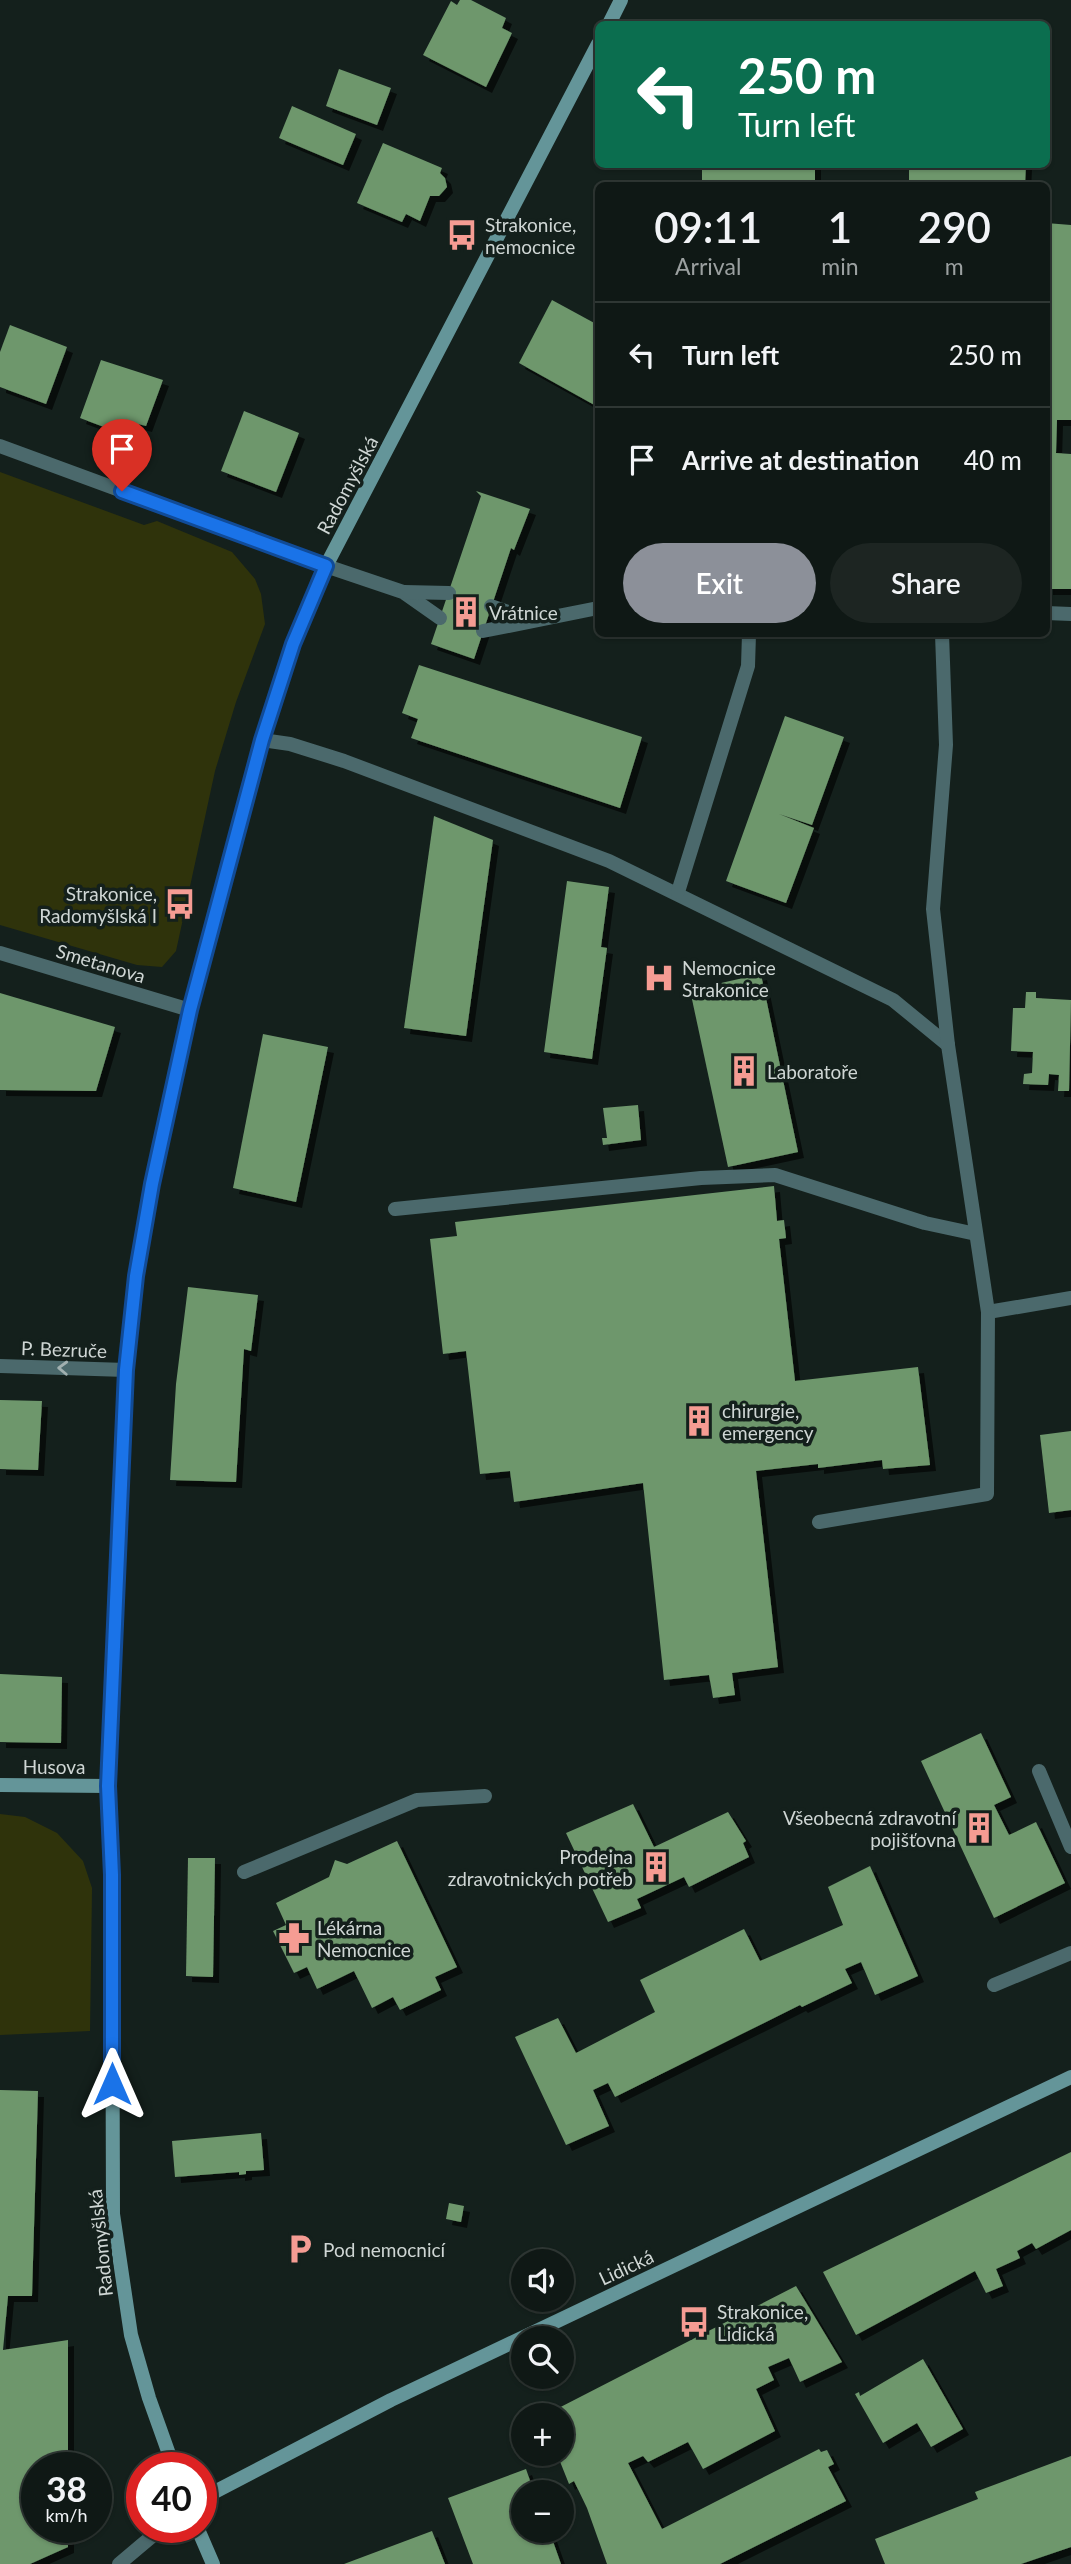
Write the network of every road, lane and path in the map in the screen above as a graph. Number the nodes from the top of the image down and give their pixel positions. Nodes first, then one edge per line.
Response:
1 (621, 0) edge
2 (610, 21) edge
3 (595, 50) edge
4 (0, 446) edge
5 (326, 566) junction
6 (403, 592) junction
7 (449, 593) dead end
8 (491, 606) dead end
9 (595, 609) edge
10 (1050, 612) edge
11 (1071, 614) edge
12 (440, 618) dead end
13 (532, 621) junction
14 (483, 631) dead end
15 (749, 637) edge
16 (942, 637) edge
17 (262, 740) junction
18 (678, 892) junction
19 (0, 953) edge
20 (190, 1010) junction
21 (948, 1045) junction
22 (395, 1209) dead end
23 (976, 1234) junction
24 (1071, 1298) edge
25 (988, 1312) junction
26 (0, 1366) edge
27 (126, 1370) junction
28 (819, 1522) dead end
29 (1039, 1771) dead end
30 (0, 1785) edge
31 (108, 1786) junction
32 (485, 1796) dead end
33 (1071, 1847) edge
34 (244, 1872) dead end
35 (1071, 1953) edge
36 (994, 1985) dead end
37 (1071, 2077) edge
38 (168, 2452) edge
39 (217, 2491) edge
40 (144, 2543) edge
41 (204, 2543) edge
42 (119, 2564) edge
43 (213, 2564) edge

1 - 2 street
3 - 5 street, Radomyšlská
4 - 5 street
5 - 6 street
5 - 17 street, Radomyšlská
6 - 7 street
6 - 12 street
8 - 13 street
9 - 13 street
10 - 11 street
13 - 14 street
15 - 18 street
16 - 21 street
17 - 18 street
17 - 20 street, Radomyšlská
18 - 21 street
19 - 20 street, Smetanova
20 - 27 street, Radomyšlská
21 - 23 street
22 - 23 street
23 - 25 street
24 - 25 street
25 - 28 street
27 -> 26 street, P. Bezruče
27 - 31 street, Radomyšlská
29 - 33 street
30 - 31 street, Husova
31 - 38 street, Radomyšlská
32 - 34 street
35 - 36 street
37 - 39 street, Lidická
40 - 42 street
41 - 43 street

